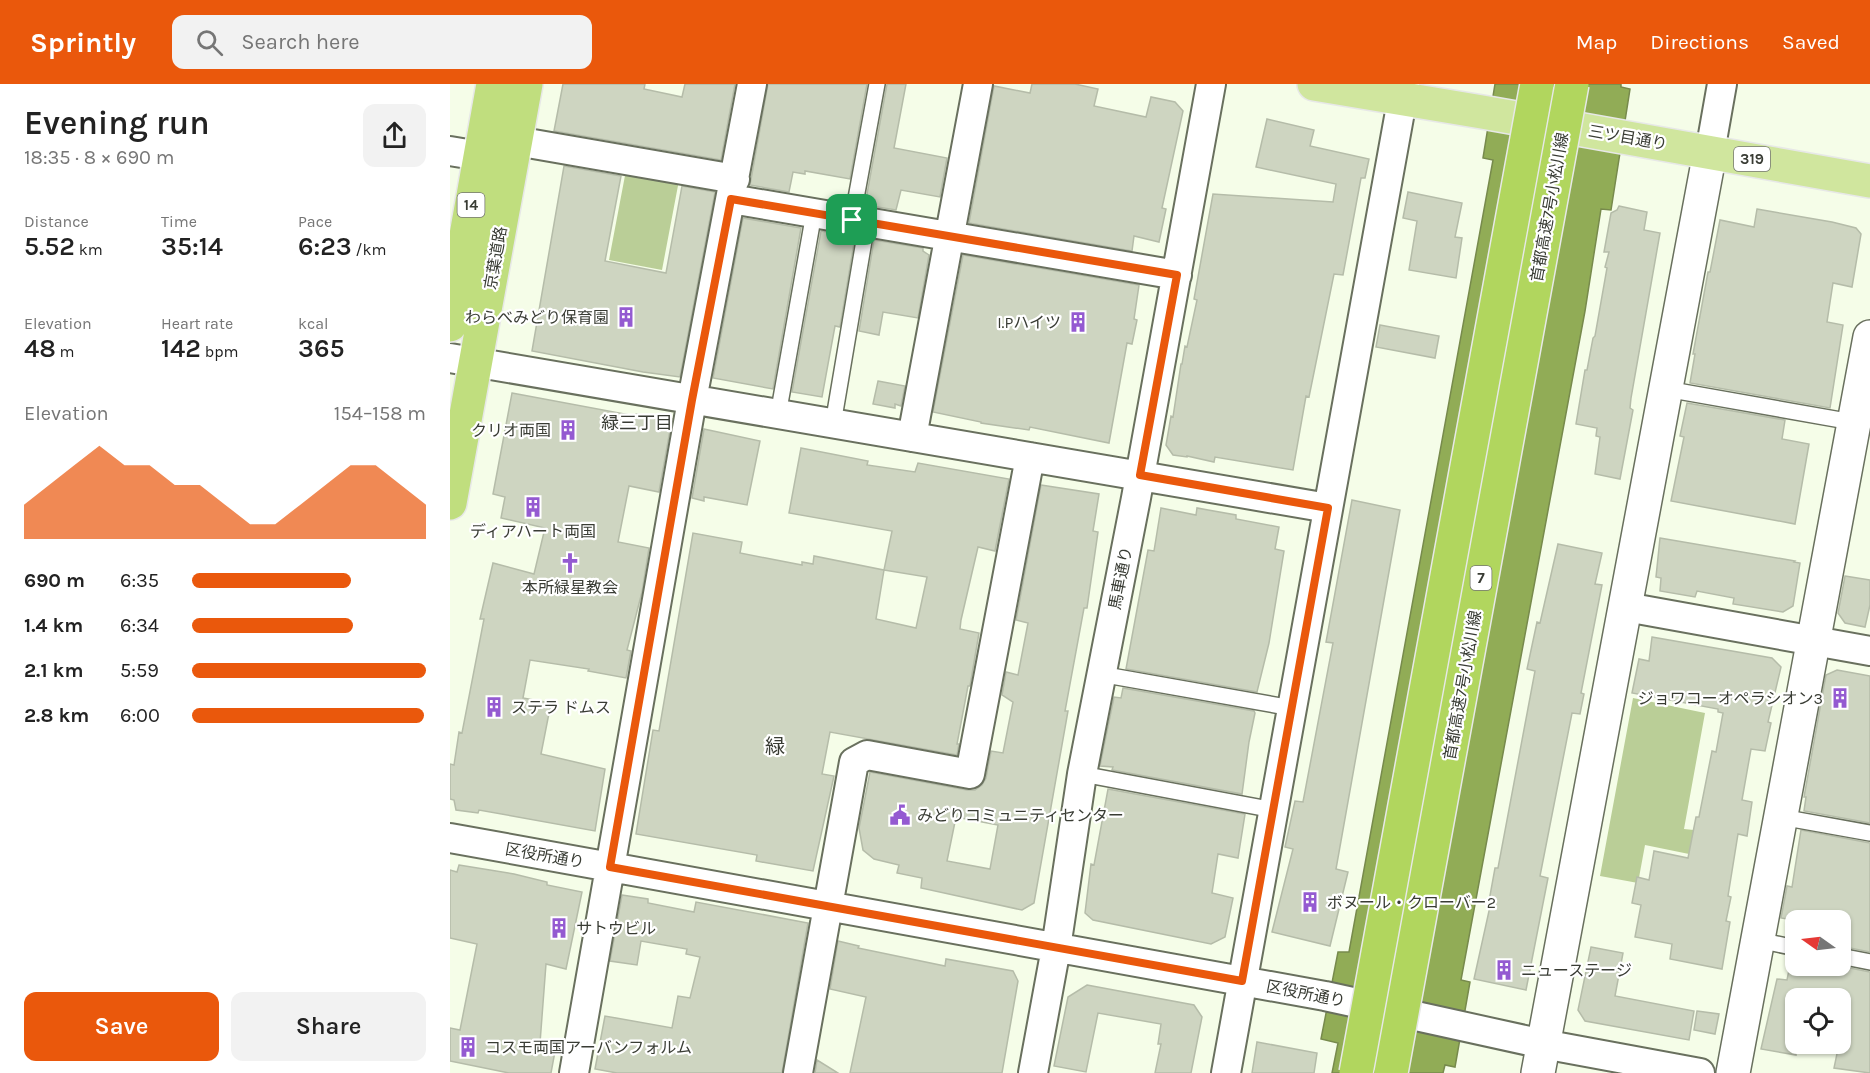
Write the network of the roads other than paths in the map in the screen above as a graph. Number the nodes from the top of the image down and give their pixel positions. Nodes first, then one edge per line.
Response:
1 (493, 84) edge
2 (526, 84) edge
3 (752, 84) edge
4 (877, 84) edge
5 (978, 84) edge
6 (1211, 84) edge
7 (1314, 84) edge
8 (1537, 84) edge
9 (1572, 84) edge
10 (1722, 84) edge
11 (1404, 92) edge
12 (516, 141) junction
13 (1710, 152) junction
14 (465, 154) edge
15 (1870, 181) edge
16 (733, 189) junction
17 (814, 213) junction
18 (860, 222) junction
19 (950, 237) junction
20 (1177, 275) junction
21 (450, 325) edge
22 (1870, 337) edge
23 (463, 360) edge
24 (1666, 389) junction
25 (692, 400) junction
26 (778, 415) junction
27 (1862, 423) edge
28 (833, 424) junction
29 (912, 437) junction
30 (1030, 457) junction
31 (1140, 475) junction
32 (450, 503) edge
33 (1328, 508) junction
34 (1626, 607) junction
35 (1814, 641) junction
36 (1870, 651) edge
37 (1100, 674) junction
38 (1292, 708) junction
39 (1082, 774) junction
40 (1274, 810) junction
41 (1781, 817) junction
42 (1870, 832) edge
43 (450, 838) edge
44 (610, 867) junction
45 (828, 906) junction
46 (1758, 940) junction
47 (1785, 946) edge
48 (1056, 948) junction
49 (1851, 959) edge
50 (1870, 962) edge
51 (1242, 981) junction
52 (1541, 1059) edge
53 (574, 1073) edge
54 (798, 1073) edge
55 (1033, 1073) edge
56 (1226, 1073) edge
57 (1356, 1073) edge
58 (1391, 1073) edge
59 (1700, 1073) edge
60 (1733, 1073) edge

1 - 14 highway, 京葉道路 / 14
2 - 12 highway, 京葉道路 / 14
3 - 16 street
4 - 18 lane
5 - 19 street
6 - 20 street, 馬車通り
7 - 11 main road, 三ツ目通り / 319
8 - 57 highway, 首都高速7号小松川線 / 7, bridge
9 - 58 highway, 首都高速7号小松川線 / 7, bridge
10 - 13 street
11 - 13 main road, 三ツ目通り / 319
11 - 33 street
12 - 16 street
12 - 23 highway, 京葉道路 / 14
13 - 15 main road, 三ツ目通り / 319
13 - 24 street
14 - 21 highway, 京葉道路 / 14
16 - 17 street
16 - 25 street
17 - 18 street
17 - 26 lane
18 - 19 street
18 - 28 lane
19 - 20 street
19 - 29 street
20 - 31 street, 馬車通り
22 - 27 street
23 - 25 street
23 - 32 highway, 京葉道路 / 14
24 - 27 lane
24 - 34 street
25 - 26 street
25 - 44 street
26 - 28 street
27 - 35 street
28 - 29 street
29 - 30 street
30 - 31 street
30 - 45 street
31 - 33 street
31 - 37 street, 馬車通り
33 - 38 street
34 - 35 street
34 - 52 street
35 - 36 street
35 - 41 street
37 - 38 lane
37 - 39 street, 馬車通り
38 - 40 street
39 - 40 lane
39 - 48 street, 馬車通り
40 - 51 street
41 - 42 lane
41 - 46 street
43 - 44 street, 区役所通り
44 - 45 street, 区役所通り
44 - 53 street
45 - 48 street, 区役所通り
45 - 54 street
46 - 47 lane
46 - 60 street
48 - 51 street, 区役所通り
48 - 55 street, 馬車通り
49 - 50 lane
51 - 52 street, 区役所通り, bridge
51 - 56 street
52 - 59 street, 区役所通り

